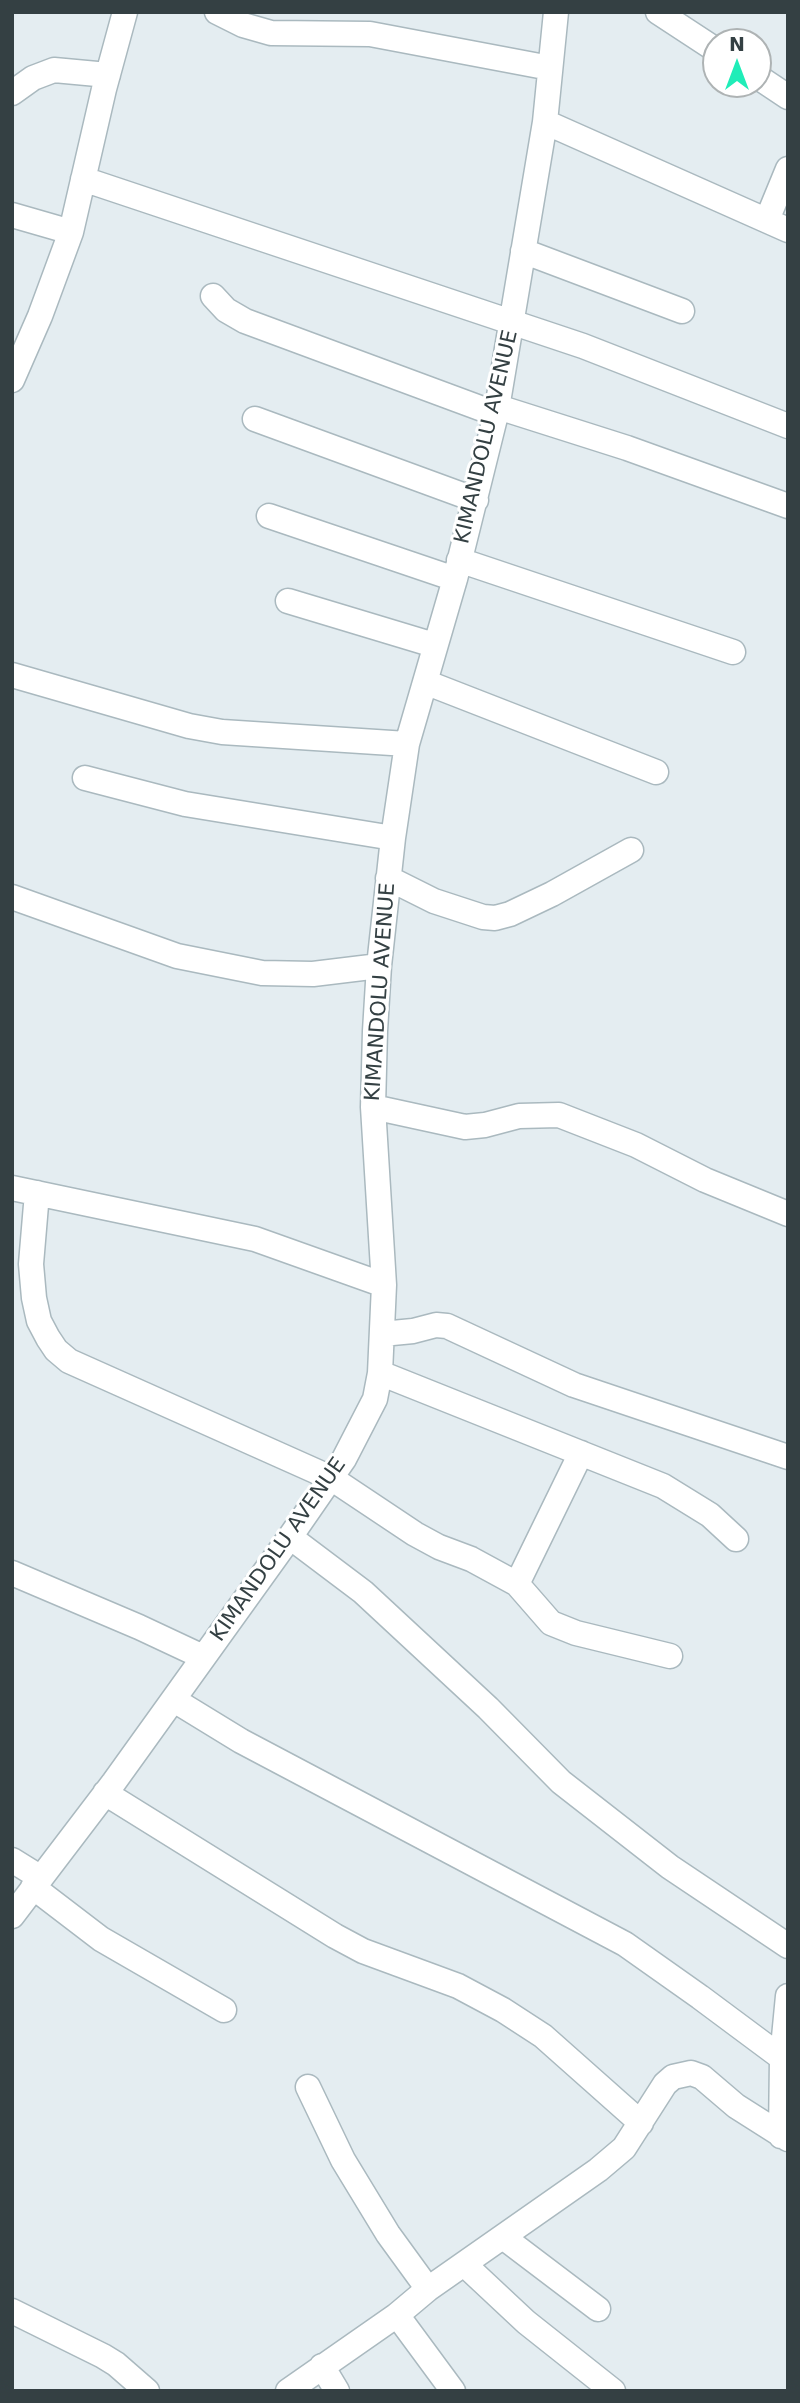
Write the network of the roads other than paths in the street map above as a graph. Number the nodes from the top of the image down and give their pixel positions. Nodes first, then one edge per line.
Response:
1 (125, 12) edge
2 (216, 12) edge
3 (556, 12) edge
4 (658, 12) edge
5 (702, 41) edge
6 (550, 68) junction
7 (108, 75) junction
8 (772, 86) edge
9 (12, 93) edge
10 (788, 96) edge
11 (545, 122) junction
12 (788, 169) edge
13 (83, 179) junction
14 (12, 215) edge
15 (777, 225) edge
16 (71, 232) junction
17 (523, 251) junction
18 (213, 296) dead end
19 (681, 311) dead end
20 (513, 324) junction
21 (12, 380) edge
22 (497, 410) junction
23 (255, 419) dead end
24 (788, 426) edge
25 (476, 500) junction
26 (788, 506) edge
27 (269, 516) dead end
28 (457, 570) junction
29 (288, 601) dead end
30 (435, 645) junction
31 (733, 652) dead end
32 (12, 675) edge
33 (425, 682) junction
34 (407, 744) junction
35 (656, 772) dead end
36 (85, 778) dead end
37 (393, 838) junction
38 (631, 850) dead end
39 (388, 878) junction
40 (12, 897) edge
41 (379, 966) junction
42 (373, 1107) junction
43 (12, 1188) edge
44 (37, 1193) junction
45 (788, 1214) edge
46 (384, 1285) junction
47 (382, 1334) junction
48 (380, 1373) junction
49 (581, 1453) junction
50 (788, 1457) edge
51 (331, 1478) junction
52 (290, 1537) junction
53 (736, 1539) dead end
54 (12, 1573) edge
55 (517, 1584) junction
56 (670, 1656) dead end
57 (203, 1657) junction
58 (174, 1700) junction
59 (105, 1793) junction
60 (12, 1860) edge
61 (37, 1882) junction
62 (12, 1916) edge
63 (788, 1946) edge
64 (788, 1996) edge
65 (224, 2010) dead end
66 (782, 2058) junction
67 (308, 2087) dead end
68 (641, 2123) junction
69 (784, 2138) edge
70 (503, 2237) junction
71 (464, 2264) junction
72 (428, 2289) junction
73 (598, 2309) dead end
74 (12, 2311) edge
75 (397, 2315) junction
76 (322, 2366) junction
77 (147, 2391) edge
78 (288, 2391) edge
79 (337, 2391) edge
80 (453, 2391) edge
81 (613, 2391) edge

1 - 7 street
2 - 6 street
3 - 6 street, KIMANDOLU AVENUE
4 - 5 street
6 - 11 street, KIMANDOLU AVENUE
7 - 9 street
7 - 13 street
8 - 10 street
11 - 15 street
11 - 17 street, KIMANDOLU AVENUE
12 - 15 street
13 - 16 street
13 - 20 street
14 - 16 street
16 - 21 street
17 - 19 street
17 - 20 street, KIMANDOLU AVENUE
18 - 22 street
20 - 22 street, KIMANDOLU AVENUE
20 - 24 street
22 - 25 street, KIMANDOLU AVENUE
22 - 26 street
23 - 25 street
25 - 28 street, KIMANDOLU AVENUE
27 - 28 street
28 - 30 street, KIMANDOLU AVENUE
28 - 31 street
29 - 30 street
30 - 33 street, KIMANDOLU AVENUE
32 - 34 street
33 - 34 street, KIMANDOLU AVENUE
33 - 35 street
34 - 37 street, KIMANDOLU AVENUE
36 - 37 street
37 - 39 street, KIMANDOLU AVENUE
38 - 39 street
39 - 41 street, KIMANDOLU AVENUE
40 - 41 street
41 - 42 street, KIMANDOLU AVENUE
42 - 45 street
42 - 46 street, KIMANDOLU AVENUE
43 - 44 street
44 - 46 street
44 - 51 street
46 - 47 street, KIMANDOLU AVENUE
47 - 48 street, KIMANDOLU AVENUE
47 - 50 street
48 - 49 street
48 - 51 street, KIMANDOLU AVENUE
49 - 53 street
49 - 55 street
51 - 52 street, KIMANDOLU AVENUE
51 - 55 street
52 - 57 street, KIMANDOLU AVENUE
52 - 63 street
54 - 57 street
55 - 56 street
57 - 58 street, KIMANDOLU AVENUE
58 - 59 street, KIMANDOLU AVENUE
58 - 66 street
59 - 61 street, KIMANDOLU AVENUE
59 - 68 street
60 - 61 street
61 - 62 street, KIMANDOLU AVENUE
61 - 65 street
64 - 66 street
66 - 69 street
67 - 72 street
68 - 69 street
68 - 70 street
70 - 71 street
70 - 73 street
71 - 72 street
71 - 81 street
72 - 75 street
74 - 77 street
75 - 76 street
75 - 80 street
76 - 78 street
76 - 79 street

